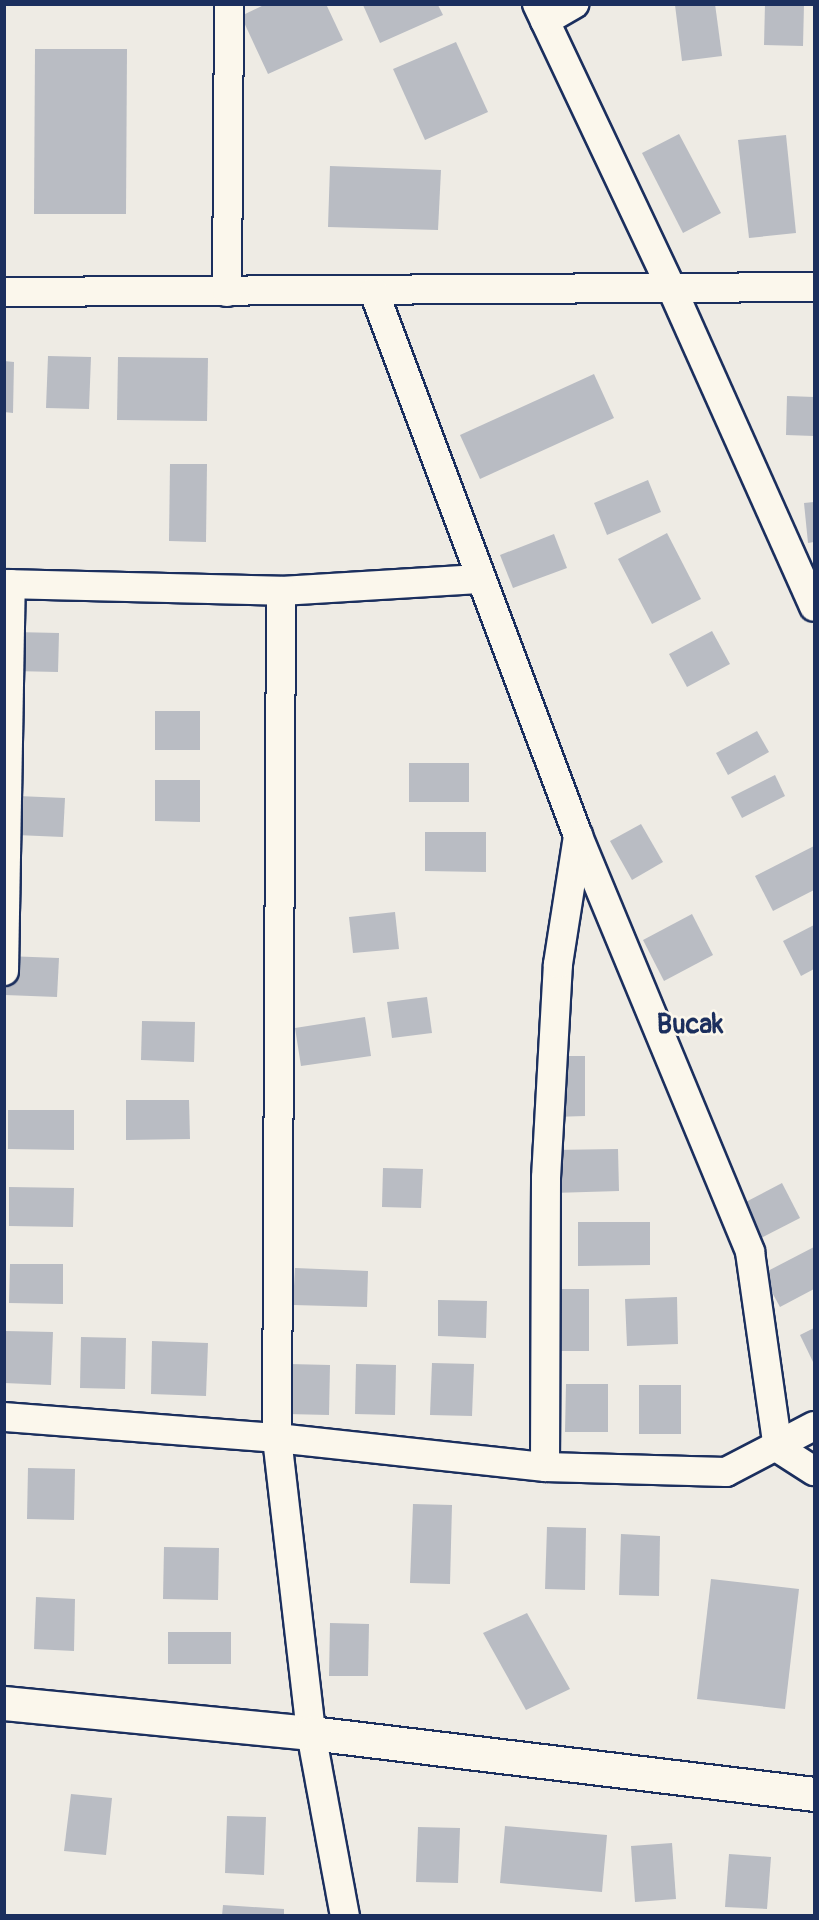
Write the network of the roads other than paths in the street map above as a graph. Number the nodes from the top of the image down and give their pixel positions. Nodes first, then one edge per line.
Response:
1 (229, 4) edge
2 (575, 4) edge
3 (541, 13) edge
4 (814, 287) edge
5 (672, 289) junction
6 (4, 292) edge
7 (227, 292) junction
8 (374, 292) junction
9 (479, 579) junction
10 (8, 584) edge
11 (281, 591) junction
12 (813, 597) edge
13 (578, 836) junction
14 (4, 970) edge
15 (4, 1417) edge
16 (814, 1426) edge
17 (277, 1438) junction
18 (778, 1448) junction
19 (545, 1467) junction
20 (814, 1471) edge
21 (4, 1703) edge
22 (311, 1733) junction
23 (814, 1794) edge
24 (345, 1916) edge

1 - 7 street
2 - 3 street
3 - 5 street
4 - 5 street
5 - 8 street
5 - 12 street
6 - 7 street
7 - 8 street
8 - 9 street
9 - 11 street
9 - 13 street
10 - 11 street
10 - 14 street
11 - 17 street
13 - 18 street
13 - 19 street
15 - 17 street
16 - 18 street
17 - 19 street
17 - 22 street
18 - 19 street
18 - 20 street
21 - 22 street
22 - 23 street
22 - 24 street

